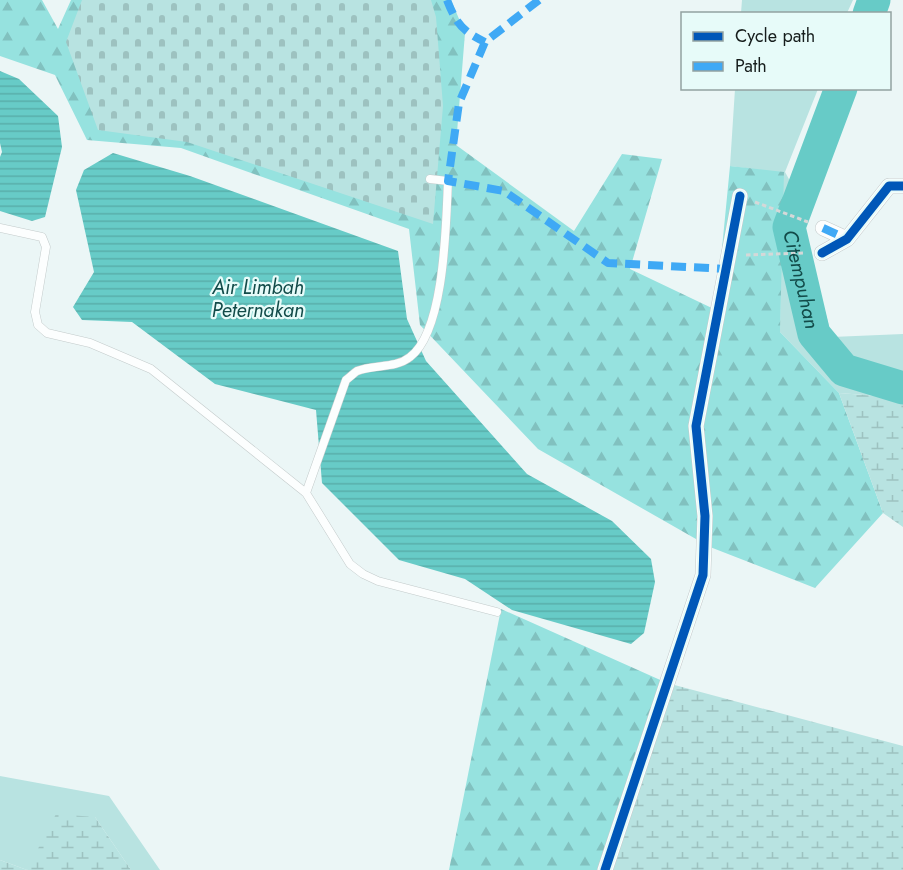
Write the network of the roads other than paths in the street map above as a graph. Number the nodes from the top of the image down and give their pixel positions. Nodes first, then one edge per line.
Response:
1 (430, 179) dead end
2 (903, 186) edge
3 (740, 196) road end
4 (0, 228) edge
5 (823, 228) road end
6 (847, 239) junction
7 (822, 253) road end
8 (306, 493) junction
9 (497, 612) dead end
10 (605, 870) edge

1 - 8 lane
2 - 6 street
3 - 10 street
4 - 8 lane
5 - 6 street
6 - 7 street
8 - 9 lane

